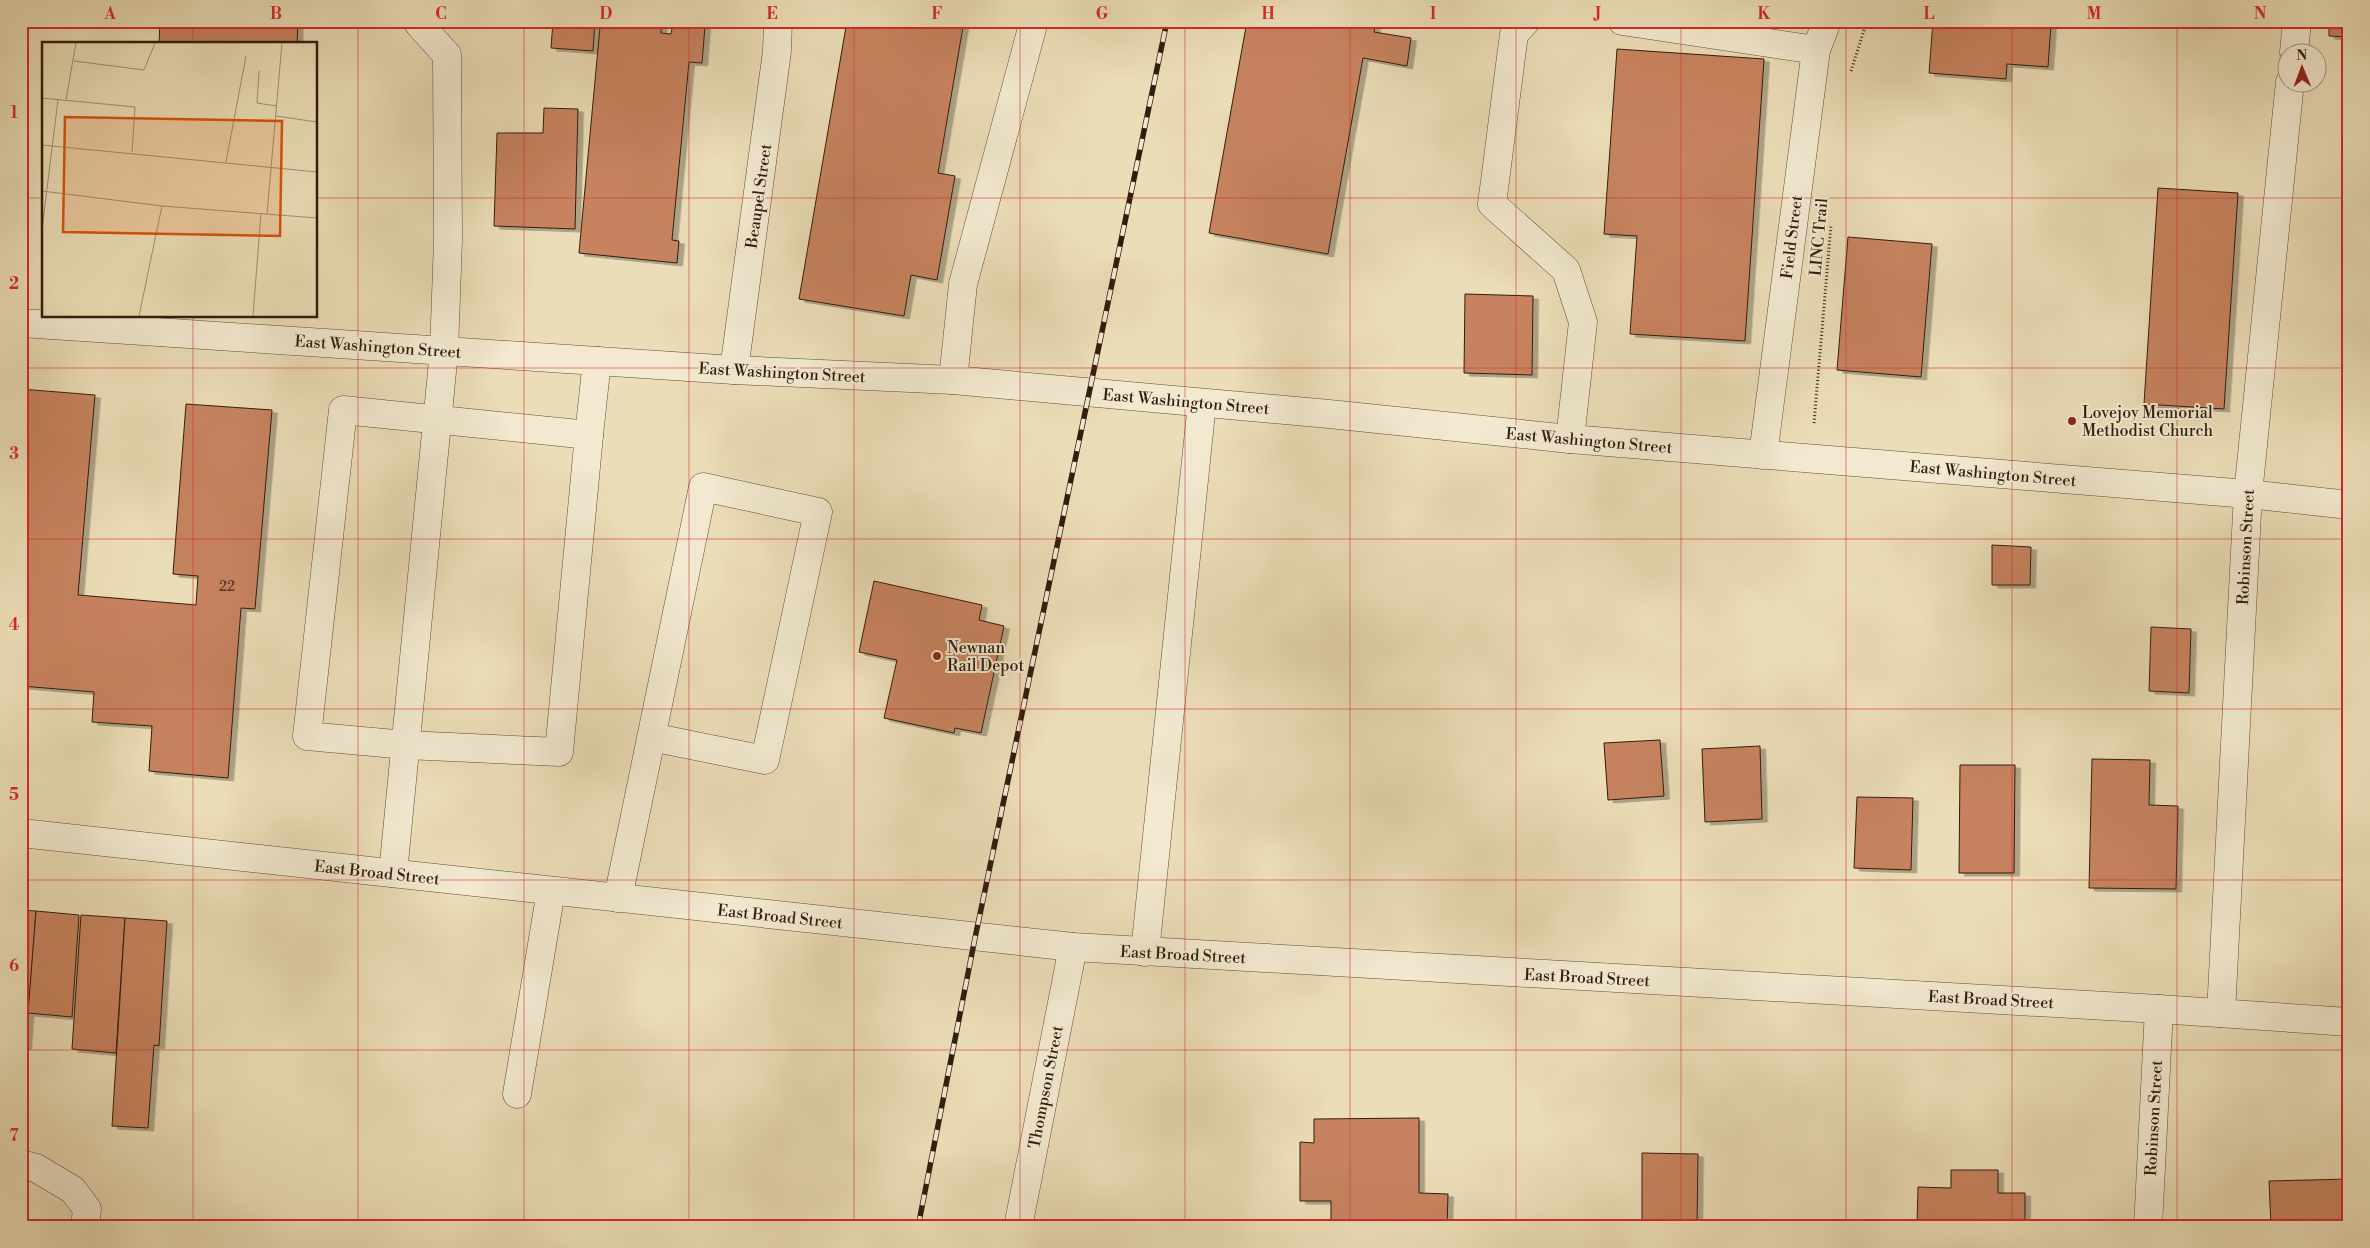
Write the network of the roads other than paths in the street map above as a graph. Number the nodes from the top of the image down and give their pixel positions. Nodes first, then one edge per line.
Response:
1 (420, 21) edge
2 (778, 21) edge
3 (1034, 21) edge
4 (1526, 21) edge
5 (1622, 21) edge
6 (1827, 21) edge
7 (2297, 21) edge
8 (2295, 42) edge
9 (1816, 50) junction
10 (2289, 92) edge
11 (21, 323) edge
12 (444, 351) junction
13 (597, 361) junction
14 (734, 370) junction
15 (953, 380) junction
16 (1202, 403) junction
17 (437, 418) junction
18 (589, 435) junction
19 (1570, 439) junction
20 (1763, 455) junction
21 (2248, 494) junction
22 (2349, 505) edge
23 (651, 737) junction
24 (406, 745) junction
25 (21, 833) edge
26 (393, 873) junction
27 (551, 890) junction
28 (618, 898) junction
29 (1072, 947) junction
30 (1145, 952) junction
31 (2159, 1009) junction
32 (2221, 1013) junction
33 (2349, 1022) edge
34 (517, 1094) dead end
35 (21, 1164) edge
36 (85, 1227) edge
37 (1018, 1227) edge
38 (2148, 1227) edge

1 - 12 street
2 - 14 street, Beaupel Street
3 - 15 street
4 - 19 street
5 - 9 street
6 - 9 street, Field Street
7 - 8 street
9 - 20 street, Field Street
10 - 21 street, Robinson Street
11 - 12 street, East Washington Street
12 - 13 street, East Washington Street
12 - 17 street
13 - 14 street, East Washington Street
13 - 18 street
14 - 15 street, East Washington Street
15 - 16 street, East Washington Street
16 - 19 street, East Washington Street
16 - 30 street
17 - 18 street
17 - 24 street
17 - 24 street
18 - 24 street
19 - 20 street, East Washington Street
20 - 21 street, East Washington Street
21 - 22 street, East Washington Street
21 - 32 street, Robinson Street
23 - 23 street
23 - 28 street
24 - 26 street
25 - 26 street, East Broad Street
26 - 27 street, East Broad Street
27 - 28 street, East Broad Street
27 - 34 street
28 - 29 street, East Broad Street
29 - 30 street, East Broad Street
29 - 37 street, Thompson Street
30 - 31 street, East Broad Street
31 - 32 street, East Broad Street
31 - 38 street, Robinson Street
32 - 33 street, East Broad Street
35 - 36 street

